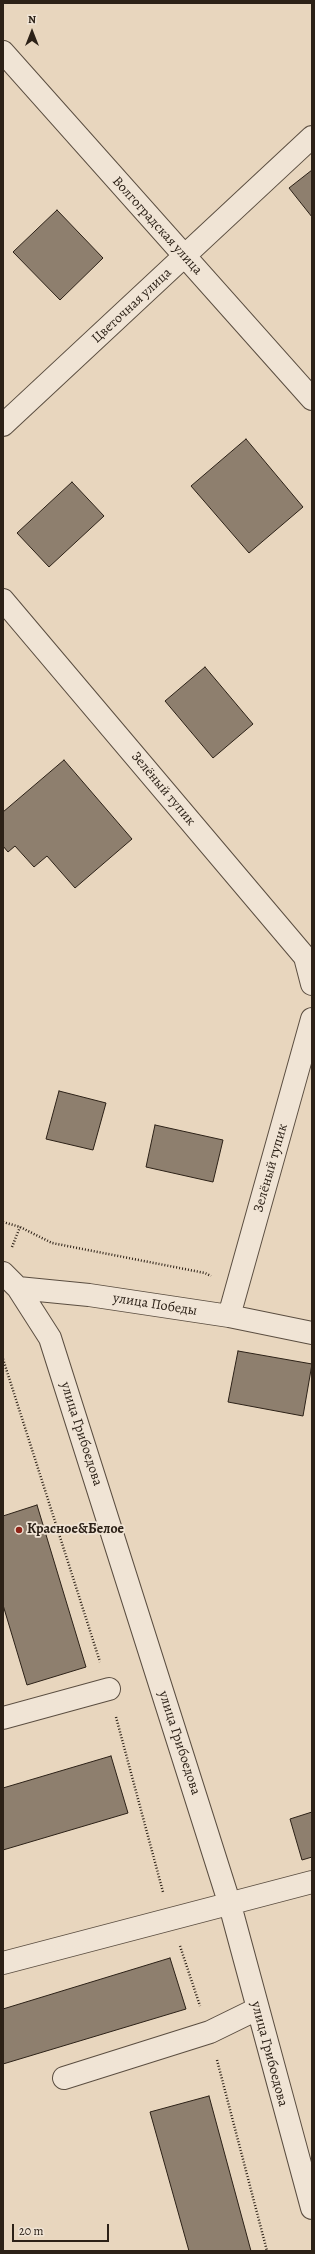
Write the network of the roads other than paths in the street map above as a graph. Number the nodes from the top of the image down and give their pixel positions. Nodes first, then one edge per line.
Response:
1 (3, 52) edge
2 (312, 136) edge
3 (184, 257) junction
4 (312, 399) edge
5 (3, 425) edge
6 (3, 600) edge
7 (312, 984) edge
8 (312, 1019) edge
9 (3, 1273) edge
10 (18, 1288) junction
11 (229, 1316) junction
12 (312, 1333) edge
13 (109, 1689) road end
14 (3, 1718) edge
15 (312, 1882) edge
16 (230, 1905) junction
17 (3, 1963) edge
18 (257, 2009) junction
19 (64, 2078) dead end
20 (312, 2208) edge

1 - 3 street, Волгоградская улица
2 - 3 street, Цветочная улица
3 - 4 street, Волгоградская улица
3 - 5 street, Цветочная улица
6 - 7 street, Зелёный тупик
8 - 11 street, Зелёный тупик
9 - 10 street
10 - 11 street, улица Победы
10 - 16 street, улица Грибоедова
11 - 12 street, улица Победы
13 - 14 street
15 - 16 street
16 - 17 street
16 - 18 street, улица Грибоедова
18 - 19 street
18 - 20 street, улица Грибоедова

